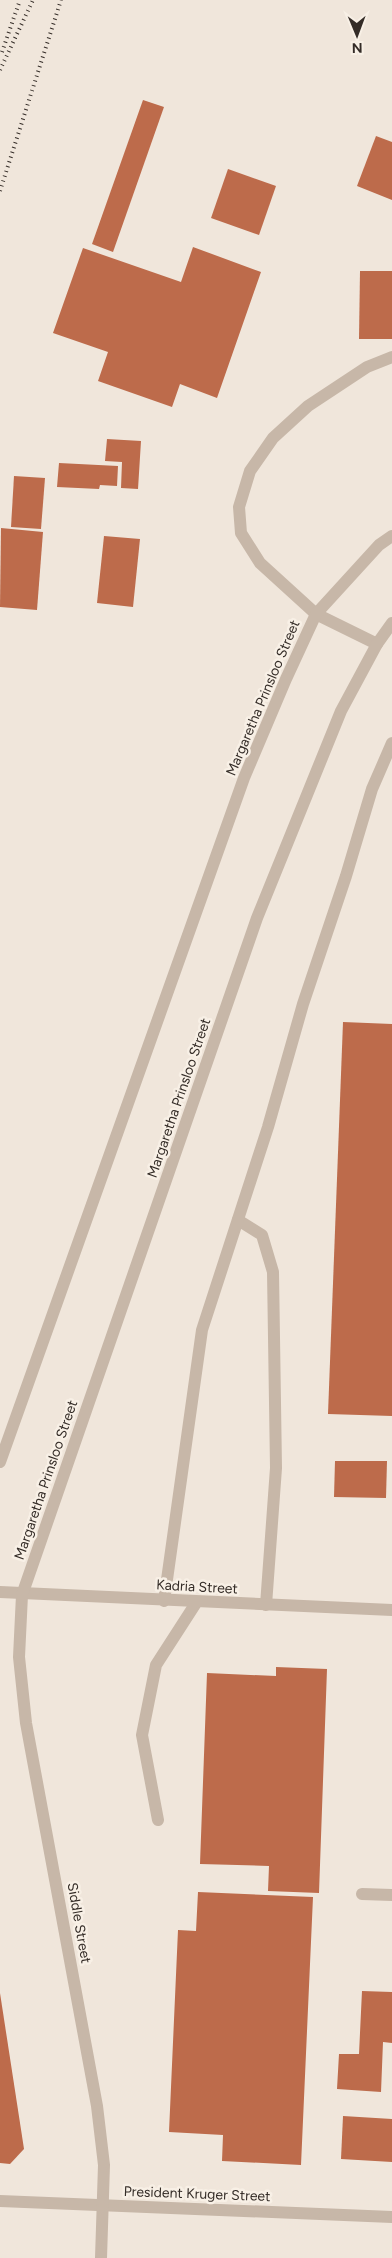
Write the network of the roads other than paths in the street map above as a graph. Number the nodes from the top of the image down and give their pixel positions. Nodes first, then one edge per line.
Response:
1 (392, 358) edge
2 (392, 536) edge
3 (316, 614) junction
4 (392, 623) edge
5 (377, 644) junction
6 (392, 743) edge
7 (238, 1220) junction
8 (0, 1462) edge
9 (0, 1592) edge
10 (22, 1595) junction
11 (164, 1601) junction
12 (196, 1602) junction
13 (266, 1606) junction
14 (392, 1610) edge
15 (158, 1820) dead end
16 (362, 1894) dead end
17 (392, 1895) edge
18 (0, 2201) edge
19 (104, 2205) junction
20 (392, 2217) edge
21 (101, 2258) edge

1 - 3 street
2 - 3 street, Margaretha Prinsloo Street
3 - 5 street
3 - 8 street, Margaretha Prinsloo Street
4 - 5 street, Margaretha Prinsloo Street
5 - 10 street, Margaretha Prinsloo Street
6 - 7 street
7 - 11 street
7 - 13 street
9 - 10 street, Kadria Street
10 - 11 street, Kadria Street
10 - 19 street, Siddle Street
11 - 12 street, Kadria Street
12 - 13 street, Kadria Street
12 - 15 street
13 - 14 street, Kadria Street
16 - 17 street
18 - 19 street, President Kruger Street
19 - 20 street, President Kruger Street
19 - 21 street, Siddle Street

